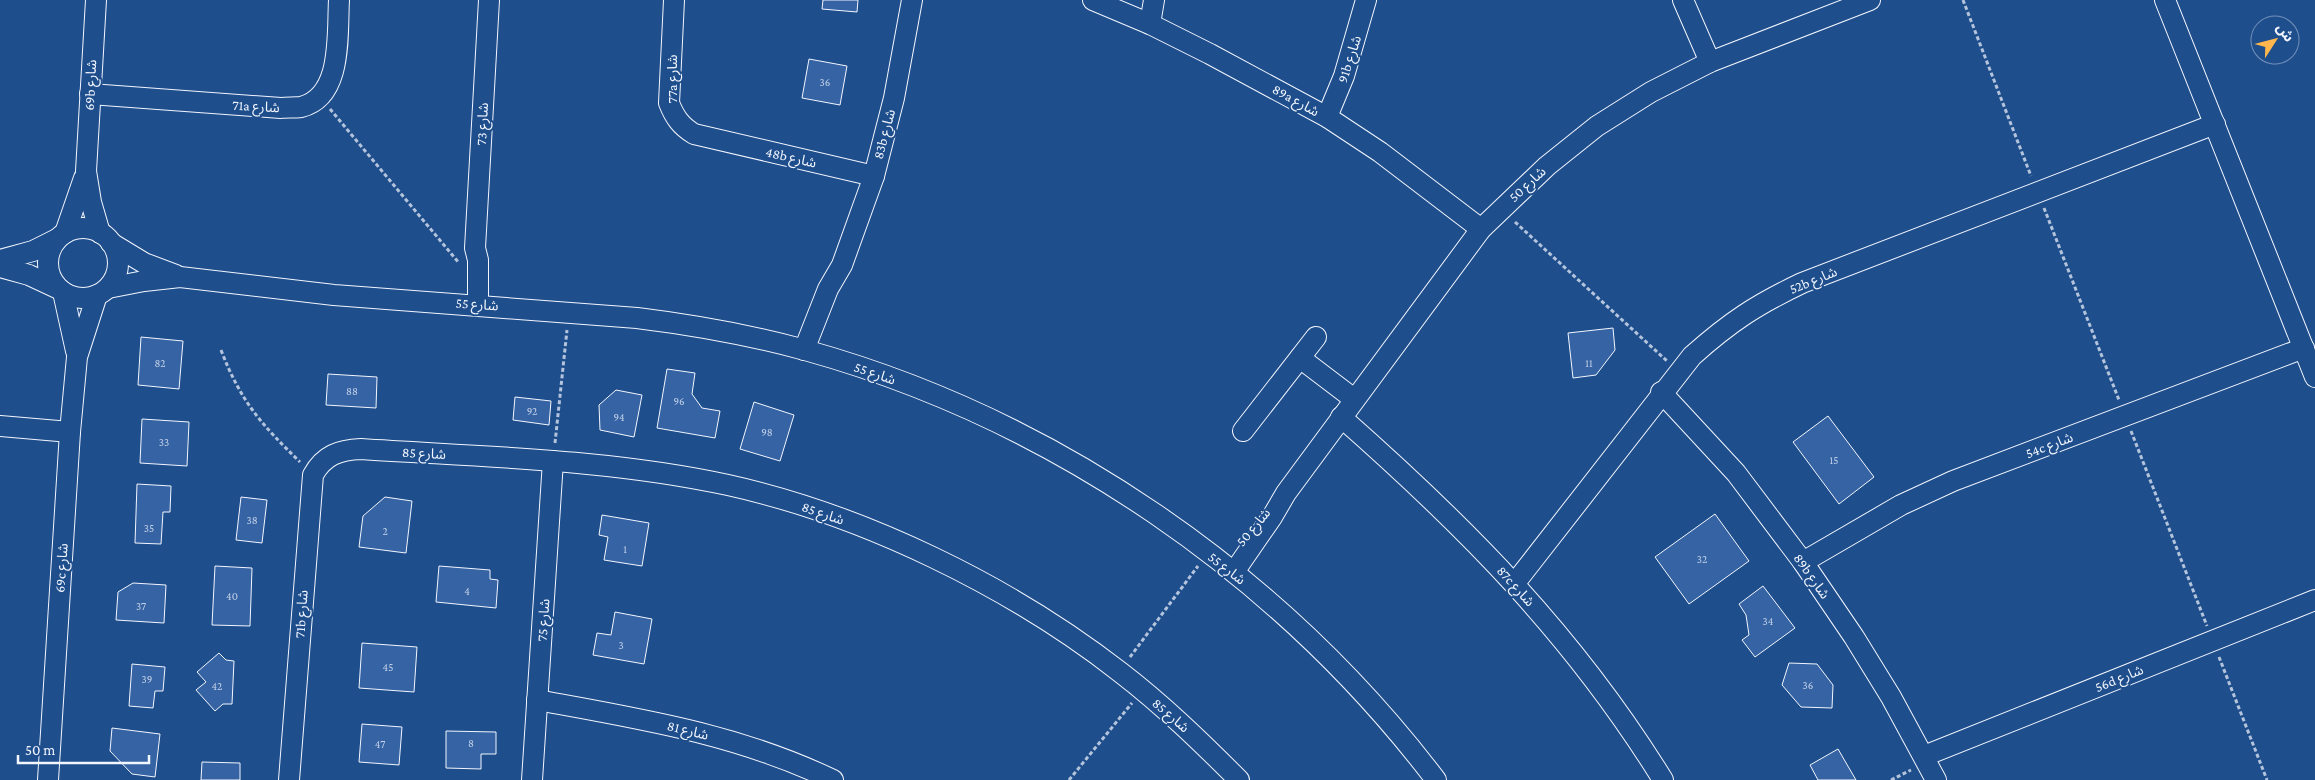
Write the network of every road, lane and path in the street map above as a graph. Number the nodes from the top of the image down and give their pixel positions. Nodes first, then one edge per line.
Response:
1 (96, 0) edge
2 (340, 0) edge
3 (489, 0) edge
4 (674, 0) edge
5 (912, 0) edge
6 (1094, 0) edge
7 (1154, 0) edge
8 (1366, 0) edge
9 (1683, 0) edge
10 (1870, 0) edge
11 (1963, 0) edge
12 (2165, 0) edge
13 (1150, 24) junction
14 (1710, 62) junction
15 (90, 94) junction
16 (320, 97) junction
17 (1327, 117) junction
18 (2215, 124) junction
19 (708, 138) joint
20 (86, 171) junction
21 (874, 176) junction
22 (2038, 192) junction
23 (1500, 209) junction
24 (1481, 229) junction
25 (61, 236) junction
26 (106, 238) junction
27 (474, 248) junction
28 (0, 260) edge
29 (0, 267) edge
30 (468, 274) junction
31 (180, 277) junction
32 (61, 291) junction
33 (103, 291) junction
34 (472, 304) junction
35 (569, 312) junction
36 (1316, 337) dead end
37 (2304, 348) junction
38 (221, 350) dead end
39 (811, 352) junction
40 (77, 357) junction
41 (1300, 358) junction
42 (1678, 372) junction
43 (2315, 377) edge
44 (1662, 392) junction
45 (1354, 399) junction
46 (2125, 416) junction
47 (1341, 417) junction
48 (0, 426) edge
49 (1243, 431) dead end
50 (70, 432) junction
51 (553, 461) junction
52 (313, 475) junction
53 (1803, 562) junction
54 (1221, 563) junction
55 (1515, 582) junction
56 (2315, 600) edge
57 (2212, 641) junction
58 (1120, 672) junction
59 (1142, 691) junction
60 (537, 700) junction
61 (1924, 756) junction
62 (48, 780) edge
63 (290, 780) edge
64 (532, 780) edge
65 (833, 780) edge
66 (1069, 780) edge
67 (1239, 780) edge
68 (1436, 780) edge
69 (1663, 780) edge
70 (1936, 780) edge
71 (2267, 780) edge

1 - 15 street, 69b شارع
2 - 16 street
3 - 27 street, شارع 73
4 - 19 street, 77a شارع
5 - 21 street, 83b شارع
6 - 13 street, 89a شارع
7 - 13 street
8 - 17 street, 91b شارع
9 - 14 street
10 - 14 street, شارع 50
11 - 22 path
12 - 18 street
13 - 17 street, 89a شارع
14 - 23 street, شارع 50
15 - 16 street, 71a شارع
15 - 20 street, 69b شارع
16 - 30 path
17 - 24 street, 89a شارع
18 - 22 street, 52b شارع
18 - 37 street
19 - 21 street, 48b شارع
20 - 25 street, 69b شارع
20 - 26 street, 69b شارع
21 - 39 street, 83b شارع
22 - 42 street, 52b شارع
22 - 46 path
23 - 24 street, شارع 50
23 - 42 path
24 - 45 street, شارع 50
25 - 26 street
25 - 28 street
25 - 32 street
26 - 31 street, شارع 55
26 - 33 street
27 - 30 street, شارع 73
27 - 34 street, شارع 73
29 - 32 street
30 - 34 street, شارع 73
31 - 33 street, شارع 55
31 - 34 street, شارع 55
32 - 33 street
32 - 40 street, 69c شارع
33 - 40 street, 69c شارع
34 - 35 street, شارع 55
35 - 39 street, شارع 55
35 - 51 path
36 - 41 street
37 - 43 street
37 - 46 street, 54c شارع
38 - 52 path
39 - 54 street, شارع 55
40 - 50 street, 69c شارع
41 - 45 street
41 - 49 street
42 - 44 street, 52b شارع
44 - 53 street, 89b شارع
44 - 55 street, 52b شارع
45 - 47 street, شارع 50
46 - 53 street, 54c شارع
46 - 57 path
47 - 54 street, شارع 50
47 - 55 street, 87c شارع
48 - 50 street
50 - 62 street, 69c شارع
51 - 52 street, شارع 85
51 - 58 street, شارع 85
51 - 60 street, شارع 75
52 - 63 street, 71b شارع
53 - 61 street, 89b شارع
54 - 58 path
54 - 68 street, شارع 55
55 - 69 street, 87c شارع
56 - 57 street, 56d شارع
57 - 61 street, 56d شارع
57 - 71 path
58 - 59 street, شارع 85
59 - 66 path
59 - 67 street, شارع 85
60 - 64 street, شارع 75
60 - 65 street, شارع 81
61 - 70 street, 89b شارع

